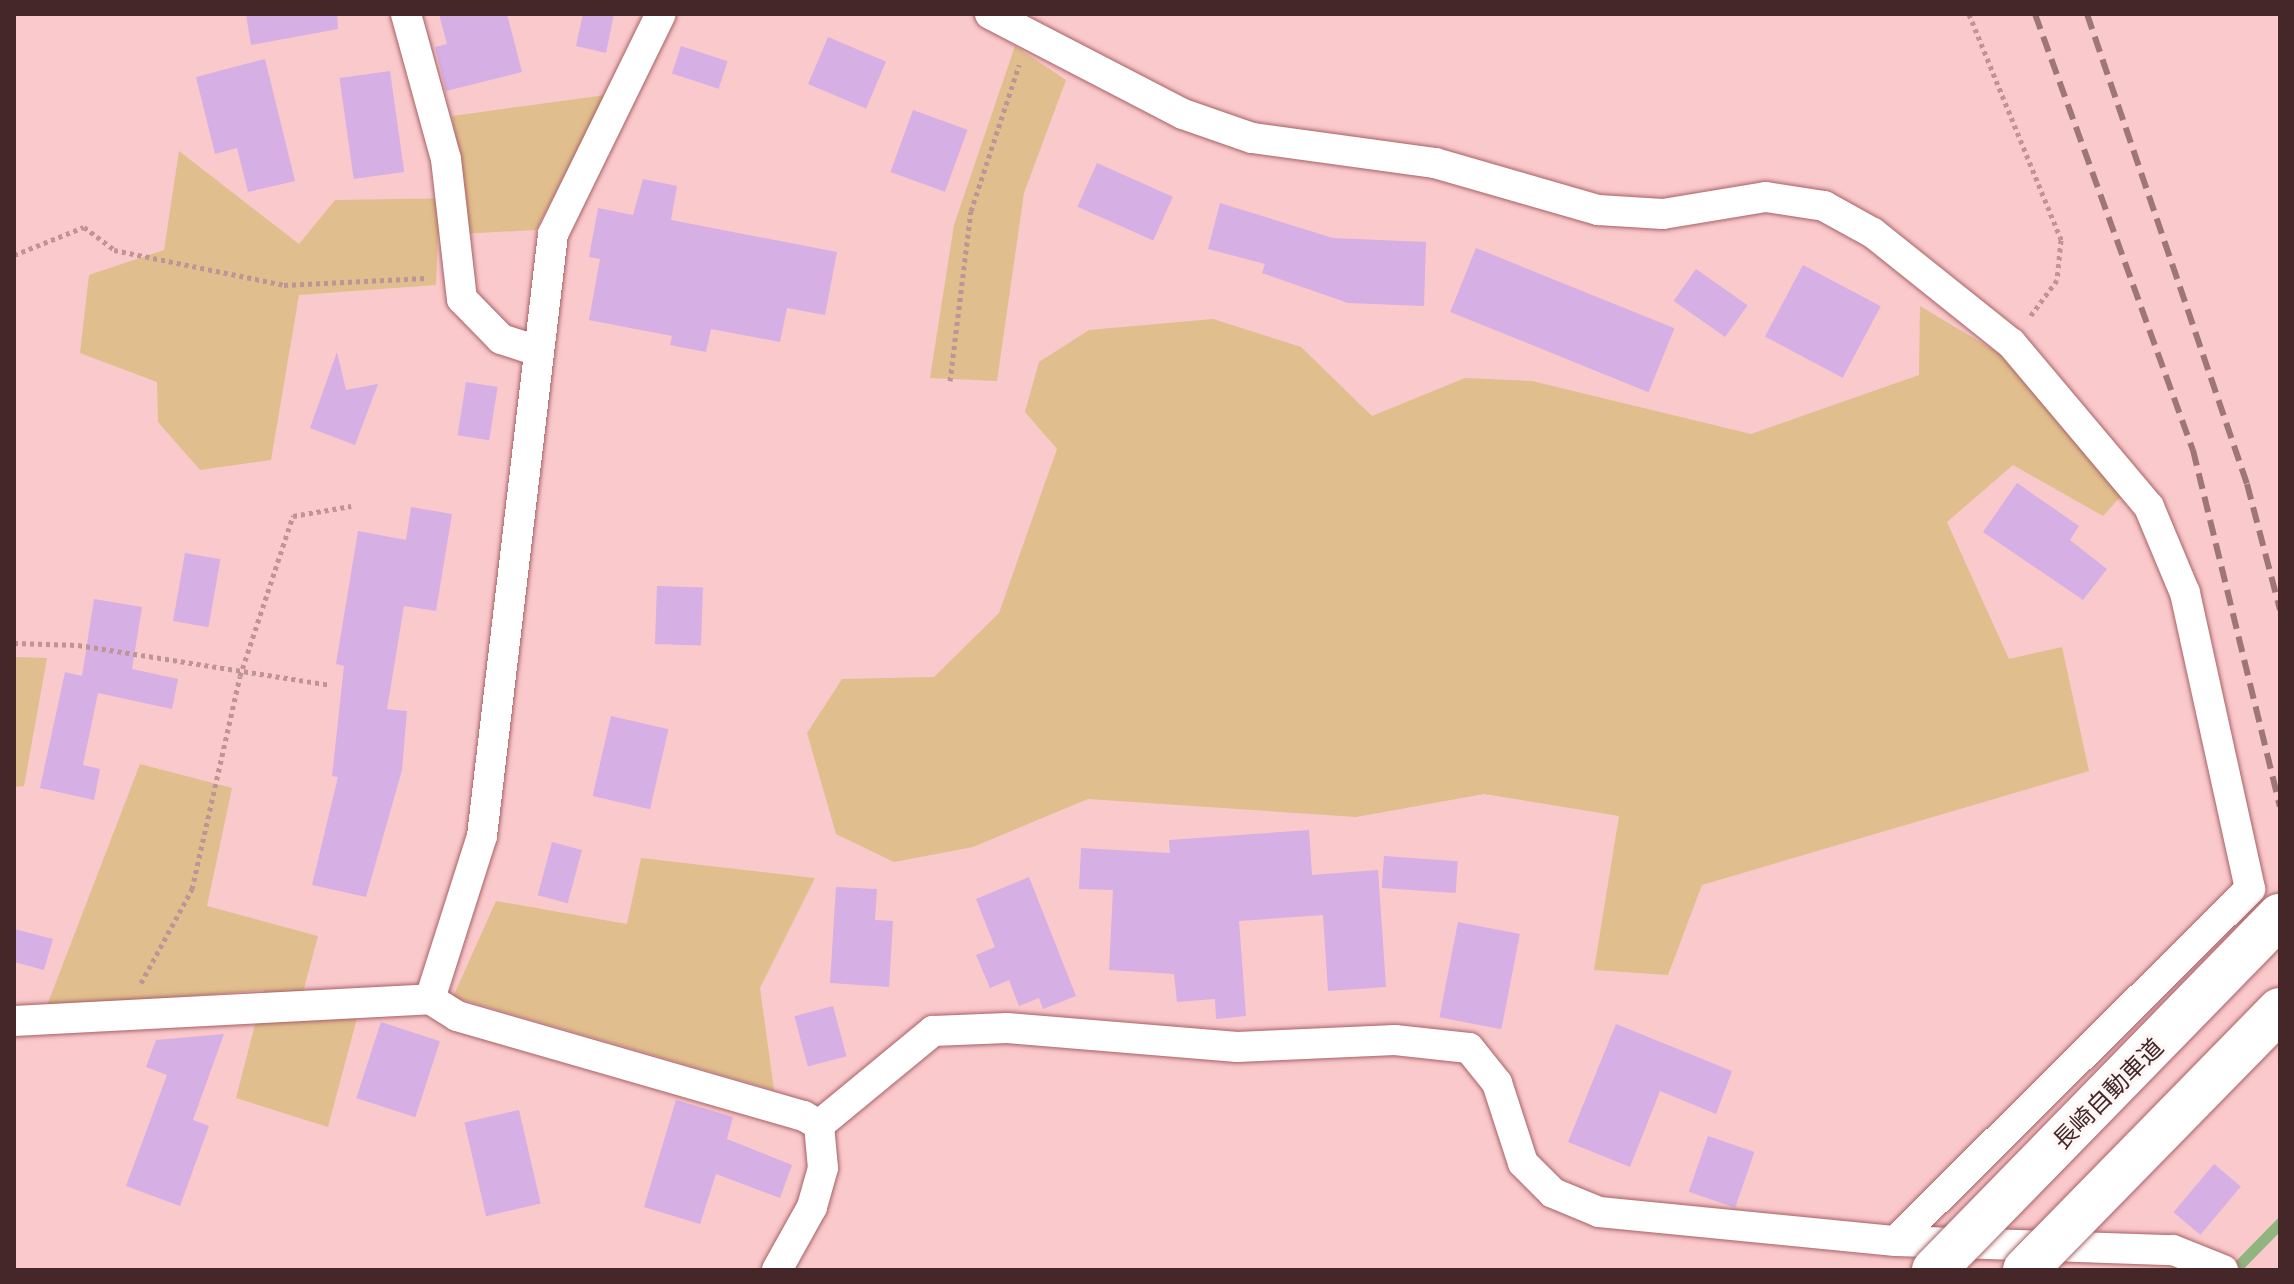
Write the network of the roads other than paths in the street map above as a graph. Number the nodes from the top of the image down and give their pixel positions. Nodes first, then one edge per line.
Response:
1 (406, 14) edge
2 (661, 14) edge
3 (990, 14) edge
4 (537, 351) junction
5 (2280, 916) edge
6 (430, 999) junction
7 (2280, 1010) edge
8 (14, 1021) edge
9 (819, 1125) junction
10 (1896, 1241) junction
11 (2220, 1268) edge
12 (777, 1270) edge
13 (1934, 1270) edge
14 (2025, 1270) edge

1 - 4 street
2 - 4 street
3 - 10 street
4 - 6 street
5 - 13 highway, 長崎自動車道, bridge
6 - 8 street
6 - 9 street
7 - 14 highway, bridge
9 - 10 street
9 - 12 street
10 - 11 street

